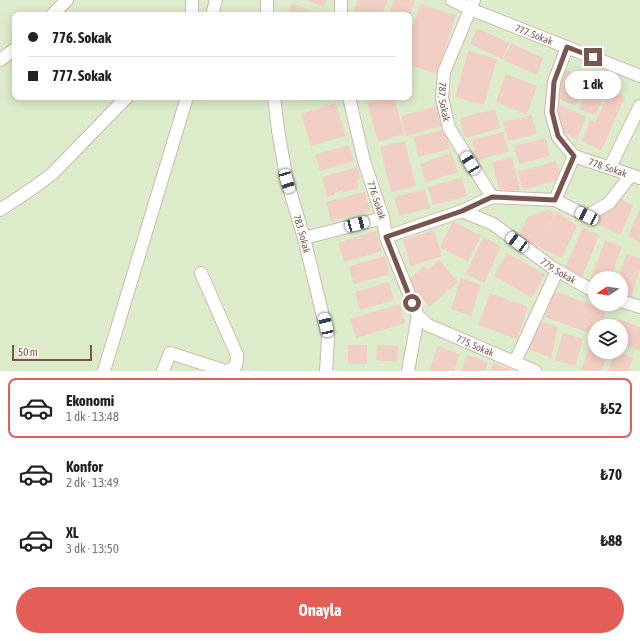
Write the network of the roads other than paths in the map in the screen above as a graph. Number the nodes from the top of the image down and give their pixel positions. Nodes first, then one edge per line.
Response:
1 (67, 0) edge
2 (192, 0) edge
3 (216, 0) edge
4 (268, 0) edge
5 (341, 0) edge
6 (452, 0) edge
7 (472, 5) edge
8 (55, 12) edge
9 (192, 12) edge
10 (213, 12) edge
11 (267, 12) edge
12 (341, 12) edge
13 (567, 47) junction
14 (12, 51) edge
15 (0, 60) edge
16 (640, 76) edge
17 (124, 100) edge
18 (186, 100) edge
19 (274, 100) edge
20 (350, 100) edge
21 (640, 106) edge
22 (574, 156) junction
23 (610, 167) junction
24 (636, 176) edge
25 (492, 197) junction
26 (555, 200) junction
27 (0, 210) edge
28 (462, 211) junction
29 (383, 218) junction
30 (386, 237) junction
31 (304, 238) junction
32 (557, 271) junction
33 (201, 273) dead end
34 (588, 288) edge
35 (628, 303) edge
36 (640, 307) edge
37 (418, 316) junction
38 (515, 362) junction
39 (529, 370) edge
40 (104, 371) edge
41 (163, 371) edge
42 (326, 371) edge
43 (408, 371) edge

1 - 8 street
2 - 9 street
3 - 10 street
4 - 11 street
5 - 12 street
6 - 7 street, 777. Sokak
7 - 13 street, 777. Sokak
7 - 25 street, 787. Sokak
13 - 16 street, 777. Sokak
13 - 22 street
14 - 15 street
17 - 27 street
18 - 40 street
19 - 31 street, 783. Sokak
20 - 29 street, 776. Sokak
21 - 23 street
22 - 23 street, 778. Sokak
22 - 26 street
23 - 24 street, 778. Sokak
24 - 26 street
25 - 26 street
25 - 28 street
28 - 30 street
28 - 32 street, 779. Sokak
29 - 30 street, 776. Sokak
29 - 31 street
30 - 37 street, 776. Sokak
31 - 42 street, 783. Sokak
32 - 34 street, 779. Sokak
32 - 38 street
33 - 41 street
35 - 36 street
37 - 38 street, 775. Sokak
37 - 43 street
38 - 39 street, 775. Sokak

